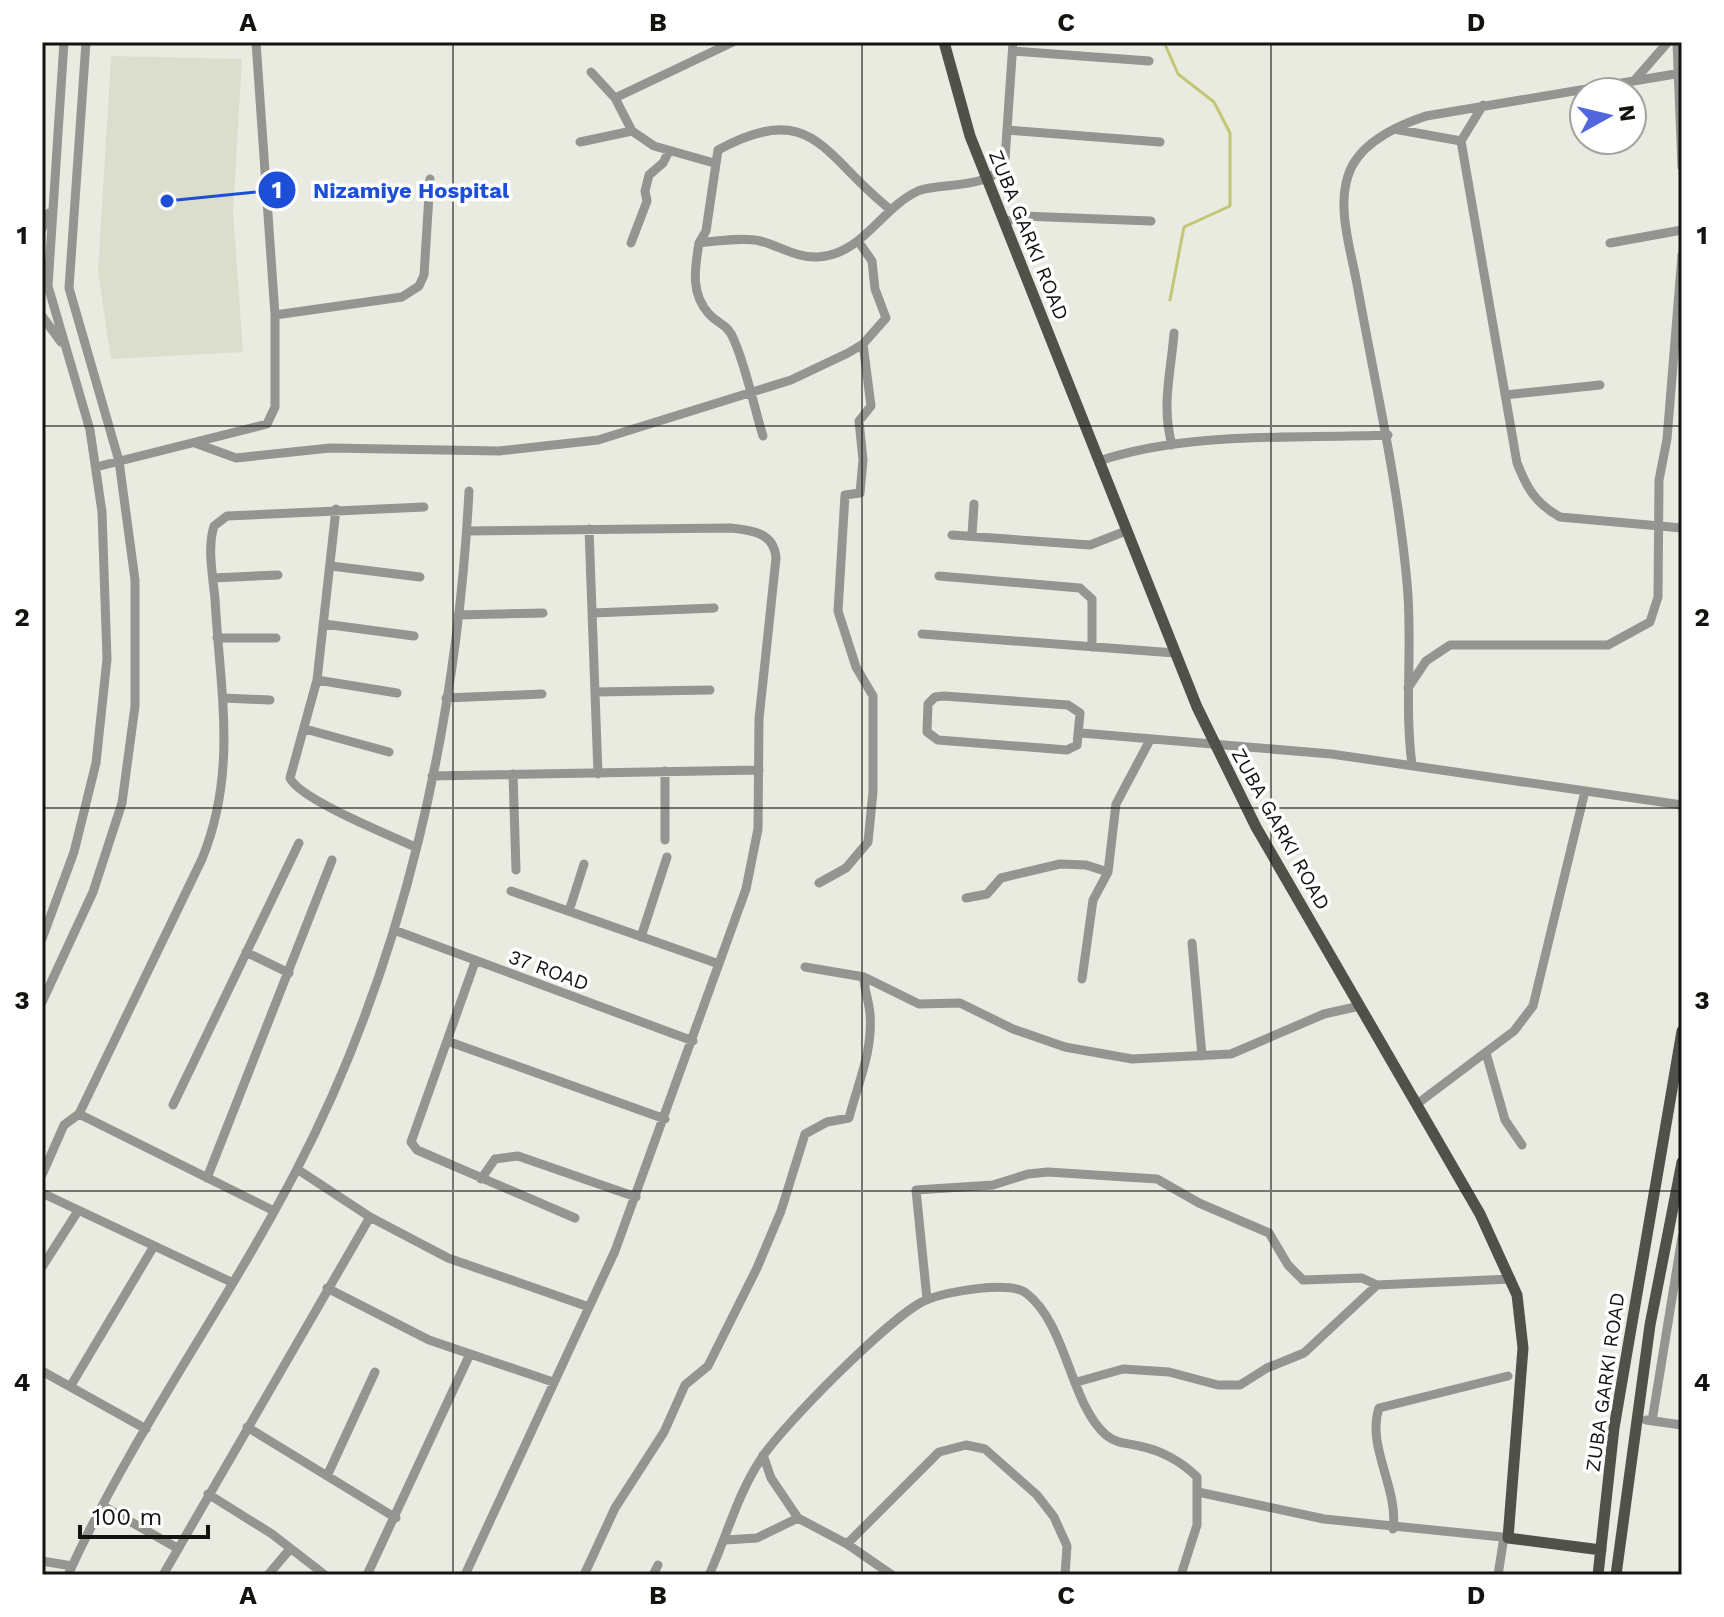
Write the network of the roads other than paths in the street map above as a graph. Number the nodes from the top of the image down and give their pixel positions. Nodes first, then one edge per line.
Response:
1 (64, 42) edge
2 (86, 42) edge
3 (256, 42) edge
4 (733, 42) edge
5 (944, 42) edge
6 (1668, 42) edge
7 (1677, 42) edge
8 (1013, 46) edge
9 (1149, 61) dead end
10 (591, 72) dead end
11 (1681, 73) edge
12 (1638, 76) edge
13 (1648, 79) edge
14 (1568, 91) edge
15 (615, 98) junction
16 (1483, 105) junction
17 (1391, 129) junction
18 (1007, 130) junction
19 (632, 131) junction
20 (1461, 141) junction
21 (580, 142) dead end
22 (1160, 142) dead end
23 (669, 151) junction
24 (714, 163) junction
25 (1682, 167) edge
26 (986, 177) junction
27 (430, 179) dead end
28 (52, 206) junction
29 (891, 210) junction
30 (1151, 221) dead end
31 (1005, 222) junction
32 (42, 229) edge
33 (1682, 230) edge
34 (858, 241) junction
35 (631, 243) dead end
36 (699, 243) junction
37 (1610, 243) dead end
38 (1682, 255) edge
39 (45, 266) edge
40 (70, 270) junction
41 (45, 286) edge
42 (69, 288) junction
43 (275, 315) junction
44 (42, 316) edge
45 (1174, 333) dead end
46 (863, 344) junction
47 (66, 350) junction
48 (1600, 385) dead end
49 (749, 392) junction
50 (1505, 395) junction
51 (1388, 435) junction
52 (763, 436) dead end
53 (195, 443) junction
54 (1172, 445) junction
55 (119, 461) junction
56 (1099, 461) junction
57 (96, 467) junction
58 (469, 491) dead end
59 (974, 504) dead end
60 (424, 507) dead end
61 (336, 509) junction
62 (1661, 526) junction
63 (1682, 528) edge
64 (589, 529) junction
65 (467, 531) junction
66 (1126, 531) junction
67 (952, 535) dead end
68 (972, 535) junction
69 (331, 566) junction
70 (278, 575) dead end
71 (939, 576) dead end
72 (420, 577) dead end
73 (213, 578) junction
74 (714, 608) dead end
75 (543, 613) dead end
76 (593, 613) junction
77 (458, 615) junction
78 (324, 624) junction
79 (922, 634) dead end
80 (414, 636) dead end
81 (217, 638) junction
82 (276, 638) dead end
83 (1092, 647) junction
84 (1175, 653) junction
85 (317, 680) junction
86 (1408, 688) junction
87 (710, 690) dead end
88 (595, 692) junction
89 (397, 693) dead end
90 (542, 694) dead end
91 (223, 698) junction
92 (446, 698) junction
93 (270, 700) dead end
94 (305, 729) junction
95 (1081, 733) junction
96 (1150, 740) junction
97 (1215, 746) junction
98 (389, 752) dead end
99 (1412, 765) junction
100 (759, 770) junction
101 (665, 771) junction
102 (513, 774) junction
103 (598, 774) junction
104 (432, 776) junction
105 (1585, 791) junction
106 (1682, 805) edge
107 (665, 840) dead end
108 (299, 843) dead end
109 (415, 847) junction
110 (667, 857) dead end
111 (332, 860) dead end
112 (584, 864) dead end
113 (516, 870) dead end
114 (1108, 872) junction
115 (819, 883) dead end
116 (511, 891) dead end
117 (966, 898) dead end
118 (569, 911) junction
119 (394, 930) junction
120 (641, 937) junction
121 (42, 939) edge
122 (1192, 943) dead end
123 (246, 952) junction
124 (475, 962) junction
125 (719, 964) junction
126 (805, 967) dead end
127 (289, 973) junction
128 (864, 977) junction
129 (1082, 979) dead end
130 (42, 1002) edge
131 (1360, 1006) junction
132 (1682, 1031) edge
133 (447, 1041) junction
134 (693, 1041) junction
135 (1486, 1053) junction
136 (1202, 1056) junction
137 (1417, 1104) junction
138 (173, 1105) dead end
139 (79, 1114) junction
140 (665, 1119) junction
141 (1522, 1145) dead end
142 (1682, 1162) edge
143 (297, 1169) junction
144 (42, 1175) edge
145 (207, 1178) junction
146 (481, 1179) junction
147 (42, 1193) edge
148 (636, 1197) junction
149 (78, 1211) junction
150 (274, 1211) junction
151 (370, 1217) junction
152 (575, 1218) dead end
153 (1682, 1237) edge
154 (154, 1246) junction
155 (42, 1267) edge
156 (1511, 1279) junction
157 (231, 1282) junction
158 (1377, 1285) junction
159 (327, 1288) junction
160 (927, 1299) junction
161 (589, 1307) junction
162 (470, 1354) junction
163 (42, 1371) edge
164 (375, 1372) dead end
165 (1508, 1376) dead end
166 (553, 1382) junction
167 (1077, 1382) junction
168 (70, 1387) junction
169 (1637, 1419) junction
170 (1652, 1421) junction
171 (1682, 1425) edge
172 (247, 1427) junction
173 (146, 1429) junction
174 (763, 1455) junction
175 (327, 1476) junction
176 (1198, 1492) junction
177 (208, 1494) junction
178 (103, 1506) junction
179 (396, 1518) junction
180 (798, 1518) junction
181 (1393, 1529) junction
182 (1505, 1537) junction
183 (725, 1540) junction
184 (847, 1544) junction
185 (177, 1548) junction
186 (290, 1549) junction
187 (1601, 1550) junction
188 (42, 1561) edge
189 (70, 1570) edge
190 (163, 1575) edge
191 (268, 1575) edge
192 (325, 1575) edge
193 (367, 1575) edge
194 (465, 1575) edge
195 (584, 1575) edge
196 (709, 1575) edge
197 (892, 1575) edge
198 (1065, 1575) edge
199 (1181, 1575) edge
200 (1498, 1575) edge
201 (1598, 1575) edge
202 (1616, 1575) edge

1 - 28 street
2 - 40 street
3 - 43 street
4 - 15 street
5 - 26 main road, ZUBA GARKI ROAD
6 - 12 street
7 - 11 street
8 - 9 street
8 - 18 street
10 - 15 street
11 - 13 street
11 - 25 street
14 - 16 street
15 - 19 street
16 - 17 street
16 - 20 street
17 - 20 street
17 - 51 street
18 - 22 street
18 - 26 street
19 - 21 street
19 - 23 street
20 - 50 street
23 - 24 street
23 - 35 street
24 - 29 street
24 - 36 street
26 - 29 street
26 - 31 main road, ZUBA GARKI ROAD
27 - 43 street
28 - 32 street
28 - 39 street
29 - 34 street
30 - 31 street
31 - 56 main road, ZUBA GARKI ROAD
33 - 37 street
34 - 36 street
34 - 46 street
36 - 49 street
38 - 62 street
39 - 40 street
39 - 41 street
40 - 42 street
41 - 42 street
41 - 47 street
42 - 55 street
43 - 53 street
44 - 47 street
45 - 54 street
46 - 49 street
46 - 115 street
47 - 57 street
48 - 50 street
49 - 52 street
49 - 53 street
50 - 62 street
51 - 54 street
51 - 86 street
53 - 55 street
54 - 56 street
55 - 57 street
55 - 130 street
56 - 66 main road, ZUBA GARKI ROAD
57 - 121 street
58 - 65 street
59 - 68 street
60 - 61 street
61 - 69 street
61 - 73 street
62 - 63 street
62 - 86 street
64 - 65 street
64 - 76 street
64 - 100 street
65 - 77 street
66 - 68 street
66 - 84 main road, ZUBA GARKI ROAD
67 - 68 street
69 - 72 street
69 - 78 street
70 - 73 street
71 - 83 street
73 - 81 street
74 - 76 street
75 - 77 street
76 - 88 street
77 - 92 street
78 - 80 street
78 - 85 street
79 - 83 street
81 - 82 street
81 - 91 street
83 - 84 street
84 - 97 main road, ZUBA GARKI ROAD
85 - 89 street
85 - 94 street
86 - 99 street
87 - 88 street
88 - 103 street
90 - 92 street
91 - 93 street
91 - 139 street
92 - 104 street
94 - 98 street
94 - 109 street
95 - 95 street
95 - 96 street
96 - 97 street
96 - 114 street
97 - 99 street
97 - 131 main road, ZUBA GARKI ROAD
99 - 105 street
100 - 101 street
100 - 125 street
101 - 103 street
101 - 107 street
102 - 103 street
102 - 104 street
102 - 113 street
104 - 109 street
105 - 106 street
105 - 135 street
108 - 123 street
109 - 119 street
110 - 120 street
111 - 127 street
112 - 118 street
114 - 117 street
114 - 129 street
116 - 118 street
118 - 120 street
119 - 124 street, 37 ROAD
119 - 143 street
120 - 125 street
122 - 136 street
123 - 127 street
123 - 138 street
124 - 133 street
124 - 134 street, 37 ROAD
125 - 134 street
126 - 128 street
127 - 145 street
128 - 136 street
128 - 195 street
131 - 136 street
131 - 137 main road, ZUBA GARKI ROAD
132 - 187 main road, ZUBA GARKI ROAD
133 - 140 street
133 - 146 street
134 - 140 street
135 - 137 street
135 - 141 street
137 - 156 main road, ZUBA GARKI ROAD
139 - 144 street
139 - 145 street
140 - 148 street
142 - 169 main road, ZUBA GARKI ROAD
143 - 150 street
143 - 151 street
145 - 150 street
146 - 148 street
146 - 152 street
147 - 149 street
148 - 161 street
149 - 154 street
149 - 155 street
150 - 157 street
151 - 159 street
151 - 161 street
153 - 170 street
154 - 157 street
154 - 168 street
156 - 158 street
156 - 182 main road, ZUBA GARKI ROAD
157 - 173 street
158 - 160 street
158 - 167 street
159 - 162 street
159 - 172 street
160 - 167 street
160 - 174 street
161 - 166 street
162 - 166 street
162 - 179 street
163 - 168 street
164 - 175 street
165 - 181 street
166 - 194 street
167 - 176 street
168 - 173 street
169 - 170 street
169 - 202 main road, ZUBA GARKI ROAD
170 - 171 street
172 - 175 street
172 - 177 street
173 - 178 street
174 - 180 street
174 - 183 street
175 - 179 street
176 - 181 street
176 - 199 street
177 - 185 street
177 - 186 street
178 - 185 street
178 - 189 street
179 - 193 street
180 - 183 street
180 - 184 street
181 - 182 street
182 - 187 main road
182 - 200 street
183 - 196 street
184 - 197 street
184 - 198 street
185 - 190 street
186 - 191 street
186 - 192 street
187 - 201 main road, ZUBA GARKI ROAD
188 - 189 street

